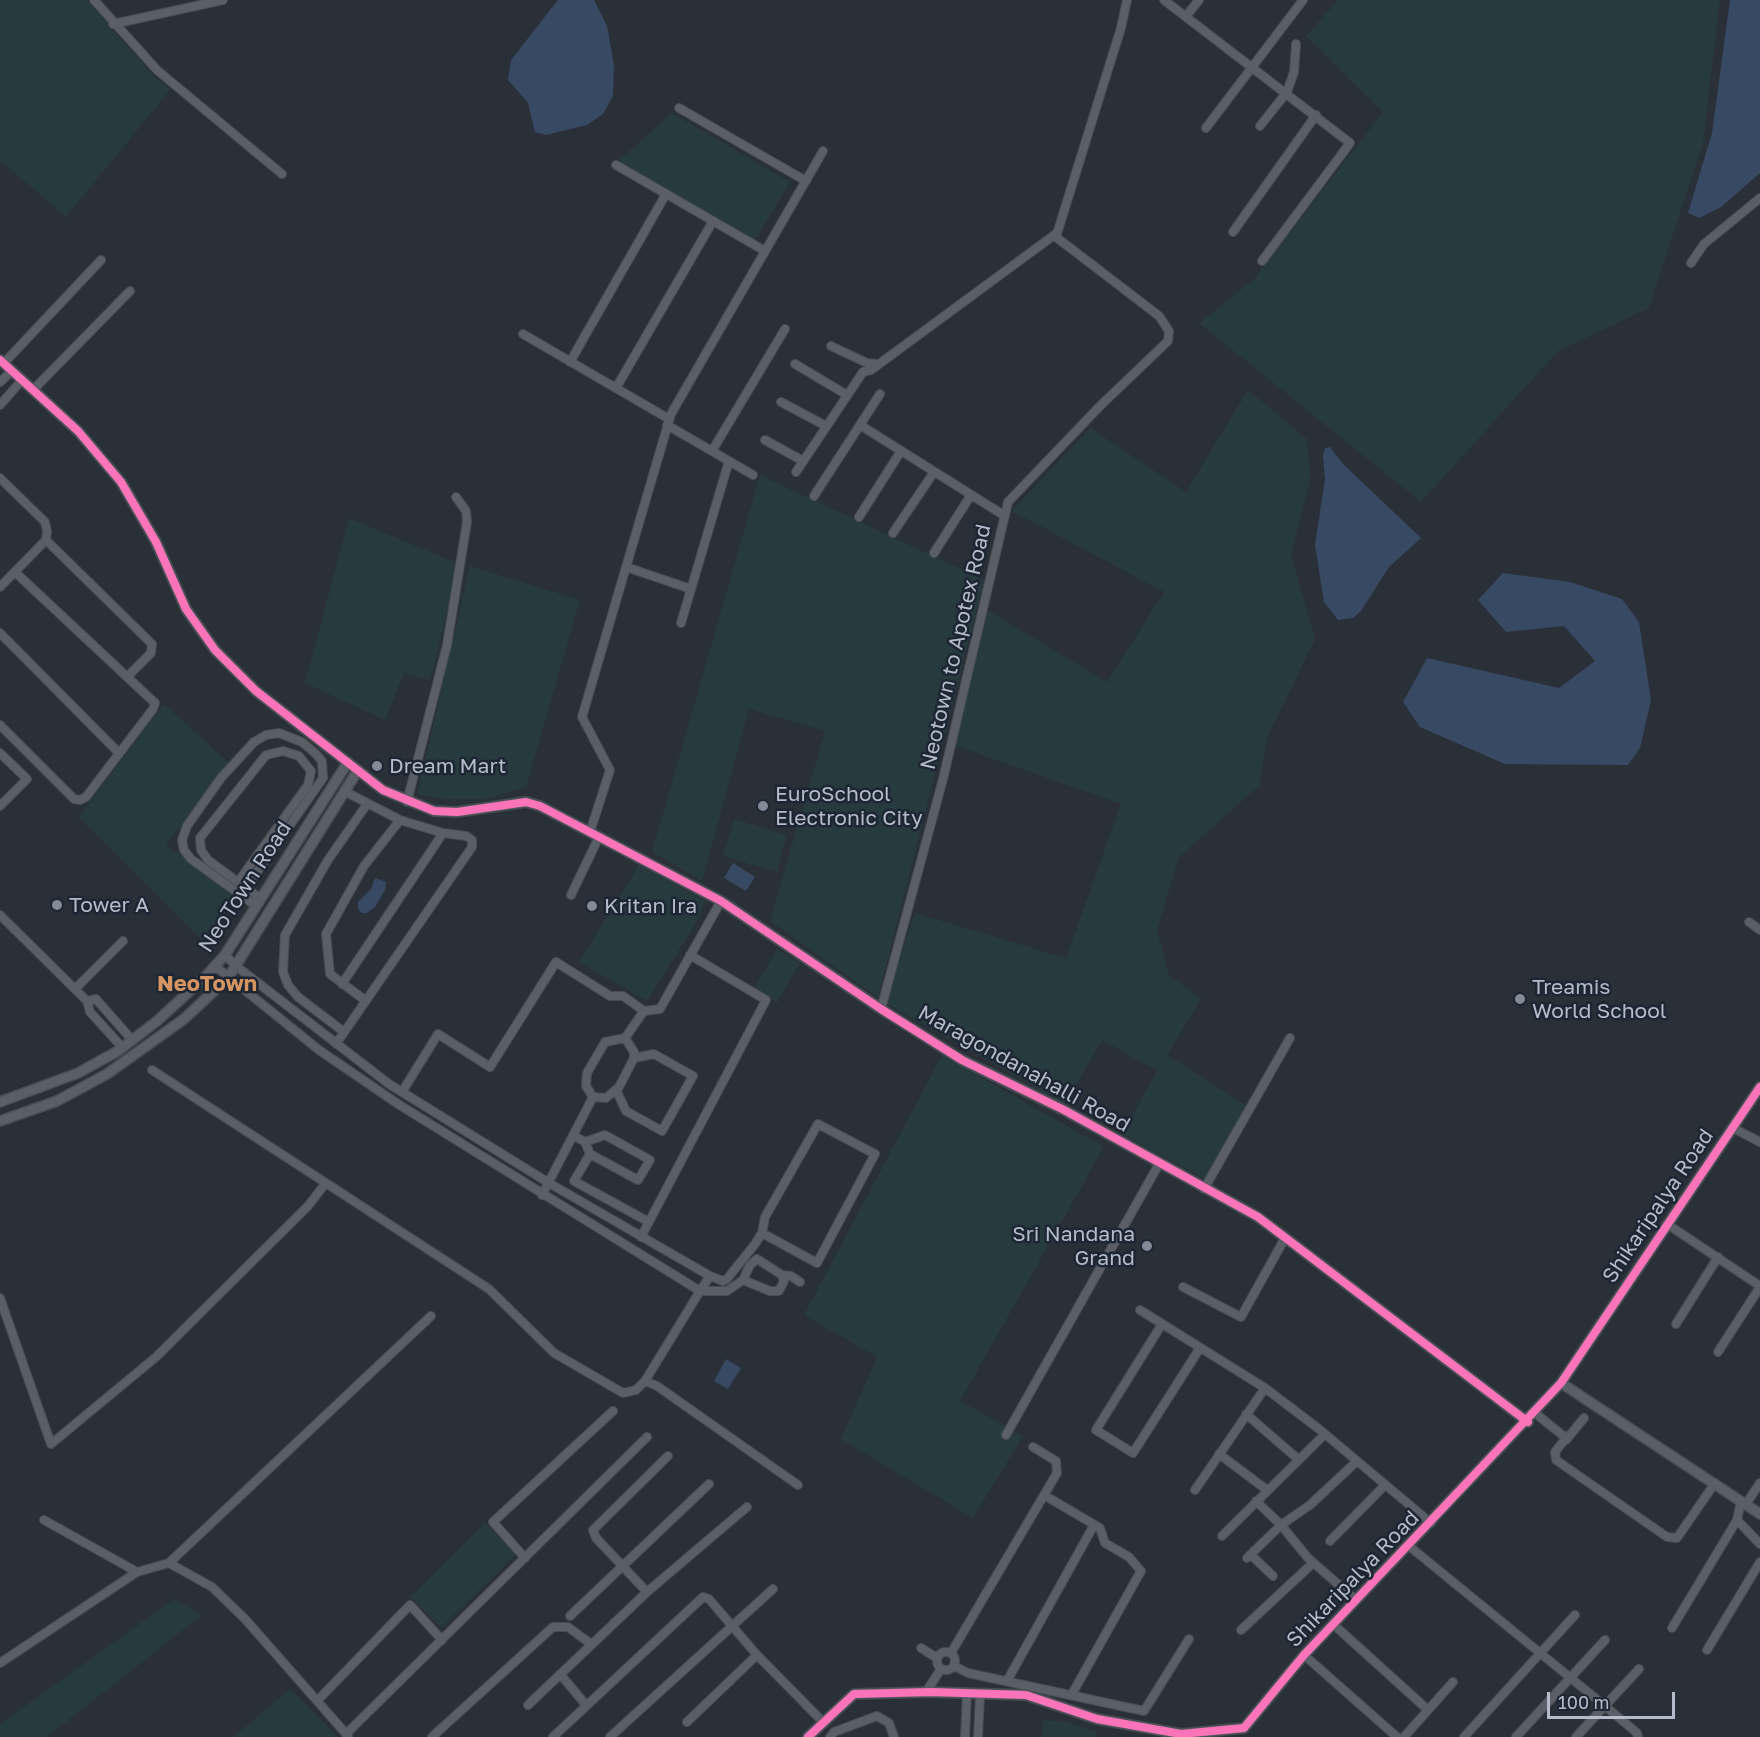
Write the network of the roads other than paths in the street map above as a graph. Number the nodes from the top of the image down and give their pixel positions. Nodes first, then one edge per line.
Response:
1 (94, 0) edge
2 (224, 0) edge
3 (1127, 0) edge
4 (1164, 0) edge
5 (1199, 0) edge
6 (1303, 0) edge
7 (1186, 16) junction
8 (113, 24) junction
9 (1296, 44) dead end
10 (1253, 66) junction
11 (1287, 92) junction
12 (679, 108) dead end
13 (1316, 115) junction
14 (1260, 126) dead end
15 (1206, 128) dead end
16 (823, 151) dead end
17 (616, 165) dead end
18 (282, 174) dead end
19 (806, 181) junction
20 (666, 194) junction
21 (1760, 198) edge
22 (712, 221) junction
23 (1233, 232) dead end
24 (1057, 235) junction
25 (765, 252) junction
26 (101, 260) dead end
27 (1262, 261) dead end
28 (1691, 262) dead end
29 (130, 291) dead end
30 (785, 329) dead end
31 (523, 334) dead end
32 (831, 346) dead end
33 (2, 361) edge
34 (570, 362) junction
35 (795, 364) dead end
36 (878, 364) junction
37 (12, 371) junction
38 (22, 380) junction
39 (0, 382) edge
40 (616, 388) junction
41 (33, 390) junction
42 (880, 394) dead end
43 (847, 395) junction
44 (781, 402) dead end
45 (0, 405) edge
46 (668, 422) junction
47 (860, 425) junction
48 (826, 426) junction
49 (765, 440) dead end
50 (712, 451) junction
51 (901, 451) junction
52 (729, 461) junction
53 (803, 461) junction
54 (796, 472) dead end
55 (934, 472) junction
56 (753, 475) dead end
57 (0, 478) edge
58 (971, 495) junction
59 (813, 496) dead end
60 (456, 497) dead end
61 (1005, 516) junction
62 (859, 517) dead end
63 (893, 533) dead end
64 (46, 540) junction
65 (934, 553) dead end
66 (626, 567) junction
67 (16, 573) junction
68 (0, 587) edge
69 (691, 589) junction
70 (681, 623) dead end
71 (0, 633) edge
72 (128, 676) junction
73 (0, 725) edge
74 (0, 753) edge
75 (119, 753) junction
76 (348, 762) junction
77 (358, 770) junction
78 (346, 788) junction
79 (407, 802) junction
80 (367, 804) junction
81 (0, 806) edge
82 (400, 820) junction
83 (443, 833) junction
84 (594, 835) junction
85 (238, 882) junction
86 (246, 888) junction
87 (571, 895) dead end
88 (721, 901) junction
89 (258, 903) junction
90 (0, 915) edge
91 (1749, 922) dead end
92 (1760, 930) edge
93 (123, 941) dead end
94 (225, 955) junction
95 (690, 955) junction
96 (215, 966) junction
97 (236, 966) junction
98 (228, 978) junction
99 (342, 984) junction
100 (75, 989) junction
101 (87, 1001) junction
102 (366, 1001) junction
103 (881, 1009) junction
104 (644, 1011) junction
105 (343, 1034) junction
106 (625, 1038) junction
107 (1290, 1038) dead end
108 (132, 1040) junction
109 (336, 1044) junction
110 (122, 1047) junction
111 (634, 1058) junction
112 (152, 1070) dead end
113 (1760, 1087) edge
114 (402, 1092) junction
115 (617, 1092) junction
116 (593, 1097) junction
117 (0, 1102) edge
118 (0, 1121) edge
119 (1733, 1128) junction
120 (573, 1135) junction
121 (585, 1142) junction
122 (1760, 1142) edge
123 (590, 1154) junction
124 (1159, 1164) junction
125 (549, 1183) junction
126 (325, 1184) junction
127 (1204, 1189) junction
128 (542, 1195) junction
129 (649, 1222) junction
130 (1667, 1224) junction
131 (762, 1233) junction
132 (641, 1237) junction
133 (1286, 1238) junction
134 (1718, 1257) junction
135 (782, 1275) junction
136 (710, 1276) junction
137 (743, 1280) junction
138 (800, 1282) dead end
139 (1760, 1286) edge
140 (1183, 1287) dead end
141 (700, 1291) junction
142 (0, 1298) edge
143 (1140, 1310) dead end
144 (430, 1316) dead end
145 (1162, 1324) junction
146 (1676, 1324) dead end
147 (1200, 1348) junction
148 (1719, 1352) dead end
149 (645, 1381) junction
150 (1562, 1383) junction
151 (1265, 1388) junction
152 (613, 1411) dead end
153 (1535, 1413) junction
154 (1246, 1414) junction
155 (1584, 1418) dead end
156 (1528, 1422) junction
157 (1325, 1434) junction
158 (1006, 1435) dead end
159 (646, 1437) dead end
160 (1566, 1440) junction
161 (1033, 1447) dead end
162 (1219, 1454) junction
163 (668, 1456) dead end
164 (1299, 1460) junction
165 (1357, 1461) junction
166 (1715, 1483) junction
167 (1760, 1483) edge
168 (709, 1484) dead end
169 (798, 1485) dead end
170 (1385, 1485) junction
171 (1195, 1490) dead end
172 (1267, 1490) junction
173 (1044, 1495) junction
174 (1256, 1501) junction
175 (1743, 1503) junction
176 (747, 1507) dead end
177 (1760, 1514) edge
178 (44, 1520) dead end
179 (1737, 1520) junction
180 (1431, 1523) junction
181 (1094, 1525) junction
182 (1281, 1525) junction
183 (1222, 1536) dead end
184 (1330, 1541) dead end
185 (1760, 1544) edge
186 (1409, 1545) junction
187 (525, 1558) junction
188 (1760, 1562) edge
189 (169, 1563) junction
190 (1313, 1563) junction
191 (623, 1566) junction
192 (137, 1572) junction
193 (1273, 1576) dead end
194 (773, 1589) dead end
195 (647, 1592) junction
196 (1356, 1600) junction
197 (1575, 1615) dead end
198 (570, 1616) dead end
199 (732, 1624) junction
200 (1333, 1624) junction
201 (1672, 1628) dead end
202 (1241, 1630) dead end
203 (1189, 1639) dead end
204 (442, 1640) junction
205 (1605, 1640) dead end
206 (591, 1644) junction
207 (921, 1648) dead end
208 (1707, 1650) dead end
209 (951, 1653) junction
210 (1304, 1654) junction
211 (1541, 1654) junction
212 (757, 1655) junction
213 (937, 1658) junction
214 (0, 1663) edge
215 (954, 1666) junction
216 (941, 1669) junction
217 (1639, 1669) dead end
218 (560, 1674) junction
219 (1570, 1678) junction
220 (1007, 1681) junction
221 (1453, 1682) dead end
222 (926, 1692) junction
223 (967, 1693) junction
224 (980, 1694) junction
225 (1072, 1694) junction
226 (317, 1701) junction
227 (528, 1705) dead end
228 (586, 1705) junction
229 (1605, 1706) junction
230 (1428, 1710) junction
231 (1144, 1711) junction
232 (687, 1722) dead end
233 (824, 1722) junction
234 (1142, 1728) junction
235 (1243, 1732) edge
236 (348, 1736) edge
237 (432, 1737) edge
238 (553, 1737) edge
239 (610, 1737) edge
240 (808, 1737) edge
241 (830, 1737) edge
242 (894, 1737) edge
243 (965, 1737) edge
244 (978, 1737) edge
245 (1397, 1737) edge
246 (1404, 1737) edge
247 (1464, 1737) edge
248 (1516, 1737) edge
249 (1576, 1737) edge
250 (1638, 1737) edge

1 - 8 street
2 - 8 street
3 - 24 street
4 - 7 street
5 - 7 street
6 - 10 street
7 - 10 street
8 - 18 street
9 - 11 street
10 - 11 street
10 - 15 street
11 - 13 street
11 - 14 street
12 - 19 street
13 - 23 street
13 - 27 street
16 - 19 street
17 - 20 street
19 - 25 street
20 - 22 street
20 - 34 street
21 - 28 street
22 - 25 street
22 - 40 street
24 - 36 street
24 - 61 street, Neotown to Apotex Road
25 - 46 street
26 - 33 street
29 - 41 street
30 - 50 street
31 - 34 street
32 - 36 street
33 - 37 street, Maragondanahalli Road
34 - 40 street
35 - 43 street
36 - 43 street
37 - 38 street, Maragondanahalli Road
37 - 39 street
38 - 41 street, Maragondanahalli Road
38 - 45 street
40 - 46 street
41 - 76 street, Maragondanahalli Road
42 - 47 street
43 - 48 street
44 - 48 street
46 - 50 street
46 - 66 street
47 - 51 street
47 - 59 street
48 - 53 street
49 - 53 street
50 - 52 street
51 - 55 street
51 - 62 street
52 - 56 street
52 - 69 street
53 - 54 street
55 - 58 street
55 - 63 street
57 - 64 street
58 - 61 street
58 - 65 street
60 - 79 street
61 - 103 street, Neotown to Apotex Road
64 - 67 street
64 - 72 street
66 - 69 street
66 - 84 street
67 - 68 street
67 - 72 street
69 - 70 street
71 - 75 street
72 - 75 street
73 - 75 street
74 - 81 street
76 - 77 street, Maragondanahalli Road
76 - 89 street, NeoTown Road
77 - 78 street, NeoTown Road
77 - 79 street, Maragondanahalli Road
78 - 80 street
78 - 97 street, NeoTown Road
79 - 84 street, Maragondanahalli Road
80 - 82 street
80 - 105 street
82 - 83 street
82 - 99 street
83 - 99 street
83 - 102 street
84 - 87 street
84 - 88 street, Maragondanahalli Road
85 - 85 street
85 - 86 street
86 - 89 street
86 - 89 street
88 - 95 street
88 - 103 street, Maragondanahalli Road
89 - 94 street, NeoTown Road
90 - 100 street
91 - 92 street
93 - 100 street
94 - 96 street, NeoTown Road
94 - 97 street
95 - 104 street
95 - 129 street
96 - 98 street
96 - 108 street, NeoTown Road
97 - 98 street, NeoTown Road
97 - 109 street
98 - 118 street, NeoTown Road
98 - 128 street
99 - 102 street
100 - 101 street
101 - 108 street
101 - 110 street
102 - 105 street
103 - 124 street, Maragondanahalli Road
104 - 106 street
104 - 114 street
105 - 109 street
106 - 111 street
106 - 116 street
107 - 127 street
108 - 110 street, NeoTown Road
109 - 114 street
110 - 117 street, NeoTown Road
111 - 115 street
111 - 115 street
112 - 126 street
113 - 119 street, Shikaripalya Road
114 - 125 street
115 - 116 street
116 - 120 street
119 - 122 street
119 - 130 street, Shikaripalya Road
120 - 121 street
120 - 125 street
121 - 123 street
121 - 123 street
123 - 129 street
124 - 127 street, Maragondanahalli Road
124 - 158 street
125 - 128 street
125 - 132 street
126 - 142 street
126 - 149 street
127 - 133 street, Maragondanahalli Road
128 - 141 street
129 - 132 street
130 - 134 street
130 - 150 street, Shikaripalya Road
131 - 131 street
131 - 136 street
132 - 136 street
133 - 140 street
133 - 156 street, Maragondanahalli Road
134 - 139 street
134 - 146 street
135 - 137 street
135 - 137 street
135 - 138 street
136 - 141 street
137 - 141 street
139 - 148 street
141 - 149 street
143 - 145 street
144 - 189 street
145 - 147 street
145 - 147 street
147 - 151 street
149 - 169 street
150 - 153 street, Shikaripalya Road
150 - 166 street
151 - 154 street
151 - 157 street
152 - 187 street
153 - 156 street, Shikaripalya Road
153 - 160 street
154 - 162 street
154 - 164 street
155 - 160 street
156 - 180 street, Shikaripalya Road
157 - 164 street
157 - 165 street
159 - 187 street
160 - 166 street
161 - 173 street
162 - 171 street
162 - 172 street
163 - 191 street
164 - 172 street
165 - 170 street
165 - 182 street
166 - 175 street
167 - 175 street
168 - 191 street
170 - 180 street
170 - 184 street
172 - 174 street
173 - 181 street
173 - 209 street
174 - 182 street
174 - 183 street
175 - 177 street
175 - 179 street
176 - 195 street
178 - 192 street
179 - 185 street
179 - 201 street
180 - 186 street, Shikaripalya Road
181 - 220 street
181 - 225 street
182 - 190 street
182 - 193 street
186 - 196 street, Shikaripalya Road
186 - 211 street
187 - 204 street
188 - 208 street
189 - 192 street
189 - 226 street
190 - 196 street
190 - 202 street
191 - 195 street
191 - 198 street
192 - 214 street
194 - 199 street
195 - 206 street
196 - 200 street, Shikaripalya Road
197 - 211 street
199 - 212 street
199 - 228 street
199 - 239 street
200 - 210 street, Shikaripalya Road
200 - 230 street
203 - 231 street
204 - 226 street
204 - 236 street
205 - 219 street
206 - 218 street
206 - 237 street
207 - 213 street
209 - 213 street
209 - 215 street
210 - 235 street, Shikaripalya Road
210 - 245 street
211 - 219 street
211 - 247 street
212 - 232 street
212 - 233 street
213 - 216 street
215 - 216 street
215 - 220 street
216 - 222 street
217 - 229 street
218 - 227 street
218 - 228 street
219 - 229 street
219 - 248 street
220 - 225 street
221 - 230 street
222 - 223 street, Shikaripalya Road
222 - 233 street, Shikaripalya Road
223 - 224 street, Shikaripalya Road
223 - 243 street
224 - 234 street, Shikaripalya Road
224 - 244 street
225 - 231 street
226 - 236 street
228 - 238 street
229 - 249 street
229 - 250 street
230 - 246 street
231 - 234 street
233 - 240 street, Shikaripalya Road
234 - 235 street, Shikaripalya Road
241 - 242 street

